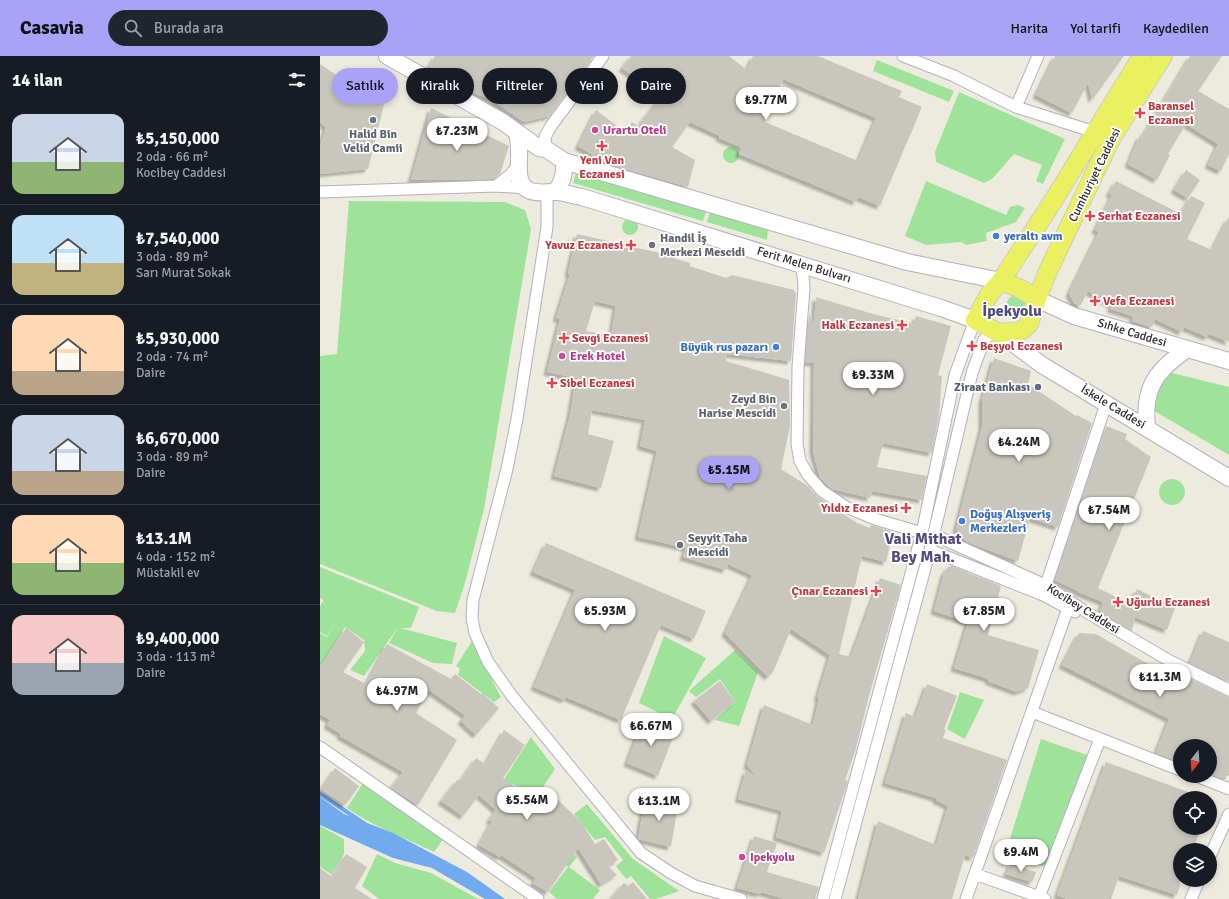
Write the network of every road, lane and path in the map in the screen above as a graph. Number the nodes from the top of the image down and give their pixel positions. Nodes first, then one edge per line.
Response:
1 (387, 56) edge
2 (604, 56) edge
3 (902, 56) edge
4 (1038, 56) edge
5 (1142, 56) edge
6 (1163, 56) edge
7 (922, 60) edge
8 (1016, 107) junction
9 (517, 133) junction
10 (1104, 135) junction
11 (542, 148) junction
12 (564, 161) junction
13 (520, 164) junction
14 (496, 186) junction
15 (526, 188) junction
16 (320, 192) edge
17 (551, 193) junction
18 (802, 264) junction
19 (1001, 281) junction
20 (1037, 299) junction
21 (976, 320) junction
22 (999, 333) junction
23 (1186, 350) junction
24 (1229, 361) edge
25 (1106, 404) junction
26 (1147, 427) junction
27 (1229, 478) edge
28 (922, 533) junction
29 (934, 535) junction
30 (930, 550) junction
31 (1044, 590) junction
32 (1068, 608) junction
33 (1229, 690) edge
34 (1229, 698) edge
35 (1032, 712) junction
36 (1100, 739) junction
37 (320, 747) edge
38 (1173, 767) edge
39 (1214, 783) edge
40 (1229, 789) edge
41 (1229, 814) edge
42 (1216, 843) edge
43 (975, 874) junction
44 (1196, 887) edge
45 (1042, 898) edge
46 (538, 899) edge
47 (741, 899) edge
48 (823, 899) edge
49 (835, 899) edge
50 (966, 899) edge
51 (1191, 899) edge

1 - 9 main road
2 - 11 street
3 - 7 street
4 - 8 street
5 - 10 main road, Cumhuriyet Caddesi
6 - 10 main road, Cumhuriyet Caddesi
7 - 8 street
8 - 10 street
9 - 11 main road
9 - 13 main road
10 - 19 main road, Cumhuriyet Caddesi
10 - 20 main road, Cumhuriyet Caddesi
11 - 12 main road
11 - 13 main road
12 - 17 main road
12 - 19 main road
13 - 14 street
13 - 15 main road
14 - 15 street
14 - 16 street
15 - 17 main road, Ferit Melen Bulvarı
17 - 18 main road, Ferit Melen Bulvarı
17 - 47 street
18 - 21 main road, Ferit Melen Bulvarı
18 - 28 street
19 - 20 main road
19 - 21 main road
20 - 22 main road
20 - 23 main road, Sıhke Caddesi
21 - 22 main road
21 - 28 street
22 - 25 main road, İskele Caddesi
22 - 29 street
23 - 24 main road, Sıhke Caddesi
23 - 26 main road
25 - 26 main road, İskele Caddesi
25 - 31 street
26 - 27 main road, İskele Caddesi
28 - 48 street
29 - 30 street
29 - 31 street, Kocibey Caddesi
30 - 31 street, Kocibey Caddesi
30 - 49 street
31 - 32 street, Kocibey Caddesi
31 - 33 street, Kocibey Caddesi
32 - 34 street, Kocibey Caddesi
32 - 35 street
35 - 36 street
35 - 43 street
36 - 38 street
36 - 45 street
37 - 46 street
39 - 40 street
41 - 42 street
43 - 45 street
43 - 50 street
44 - 51 street

